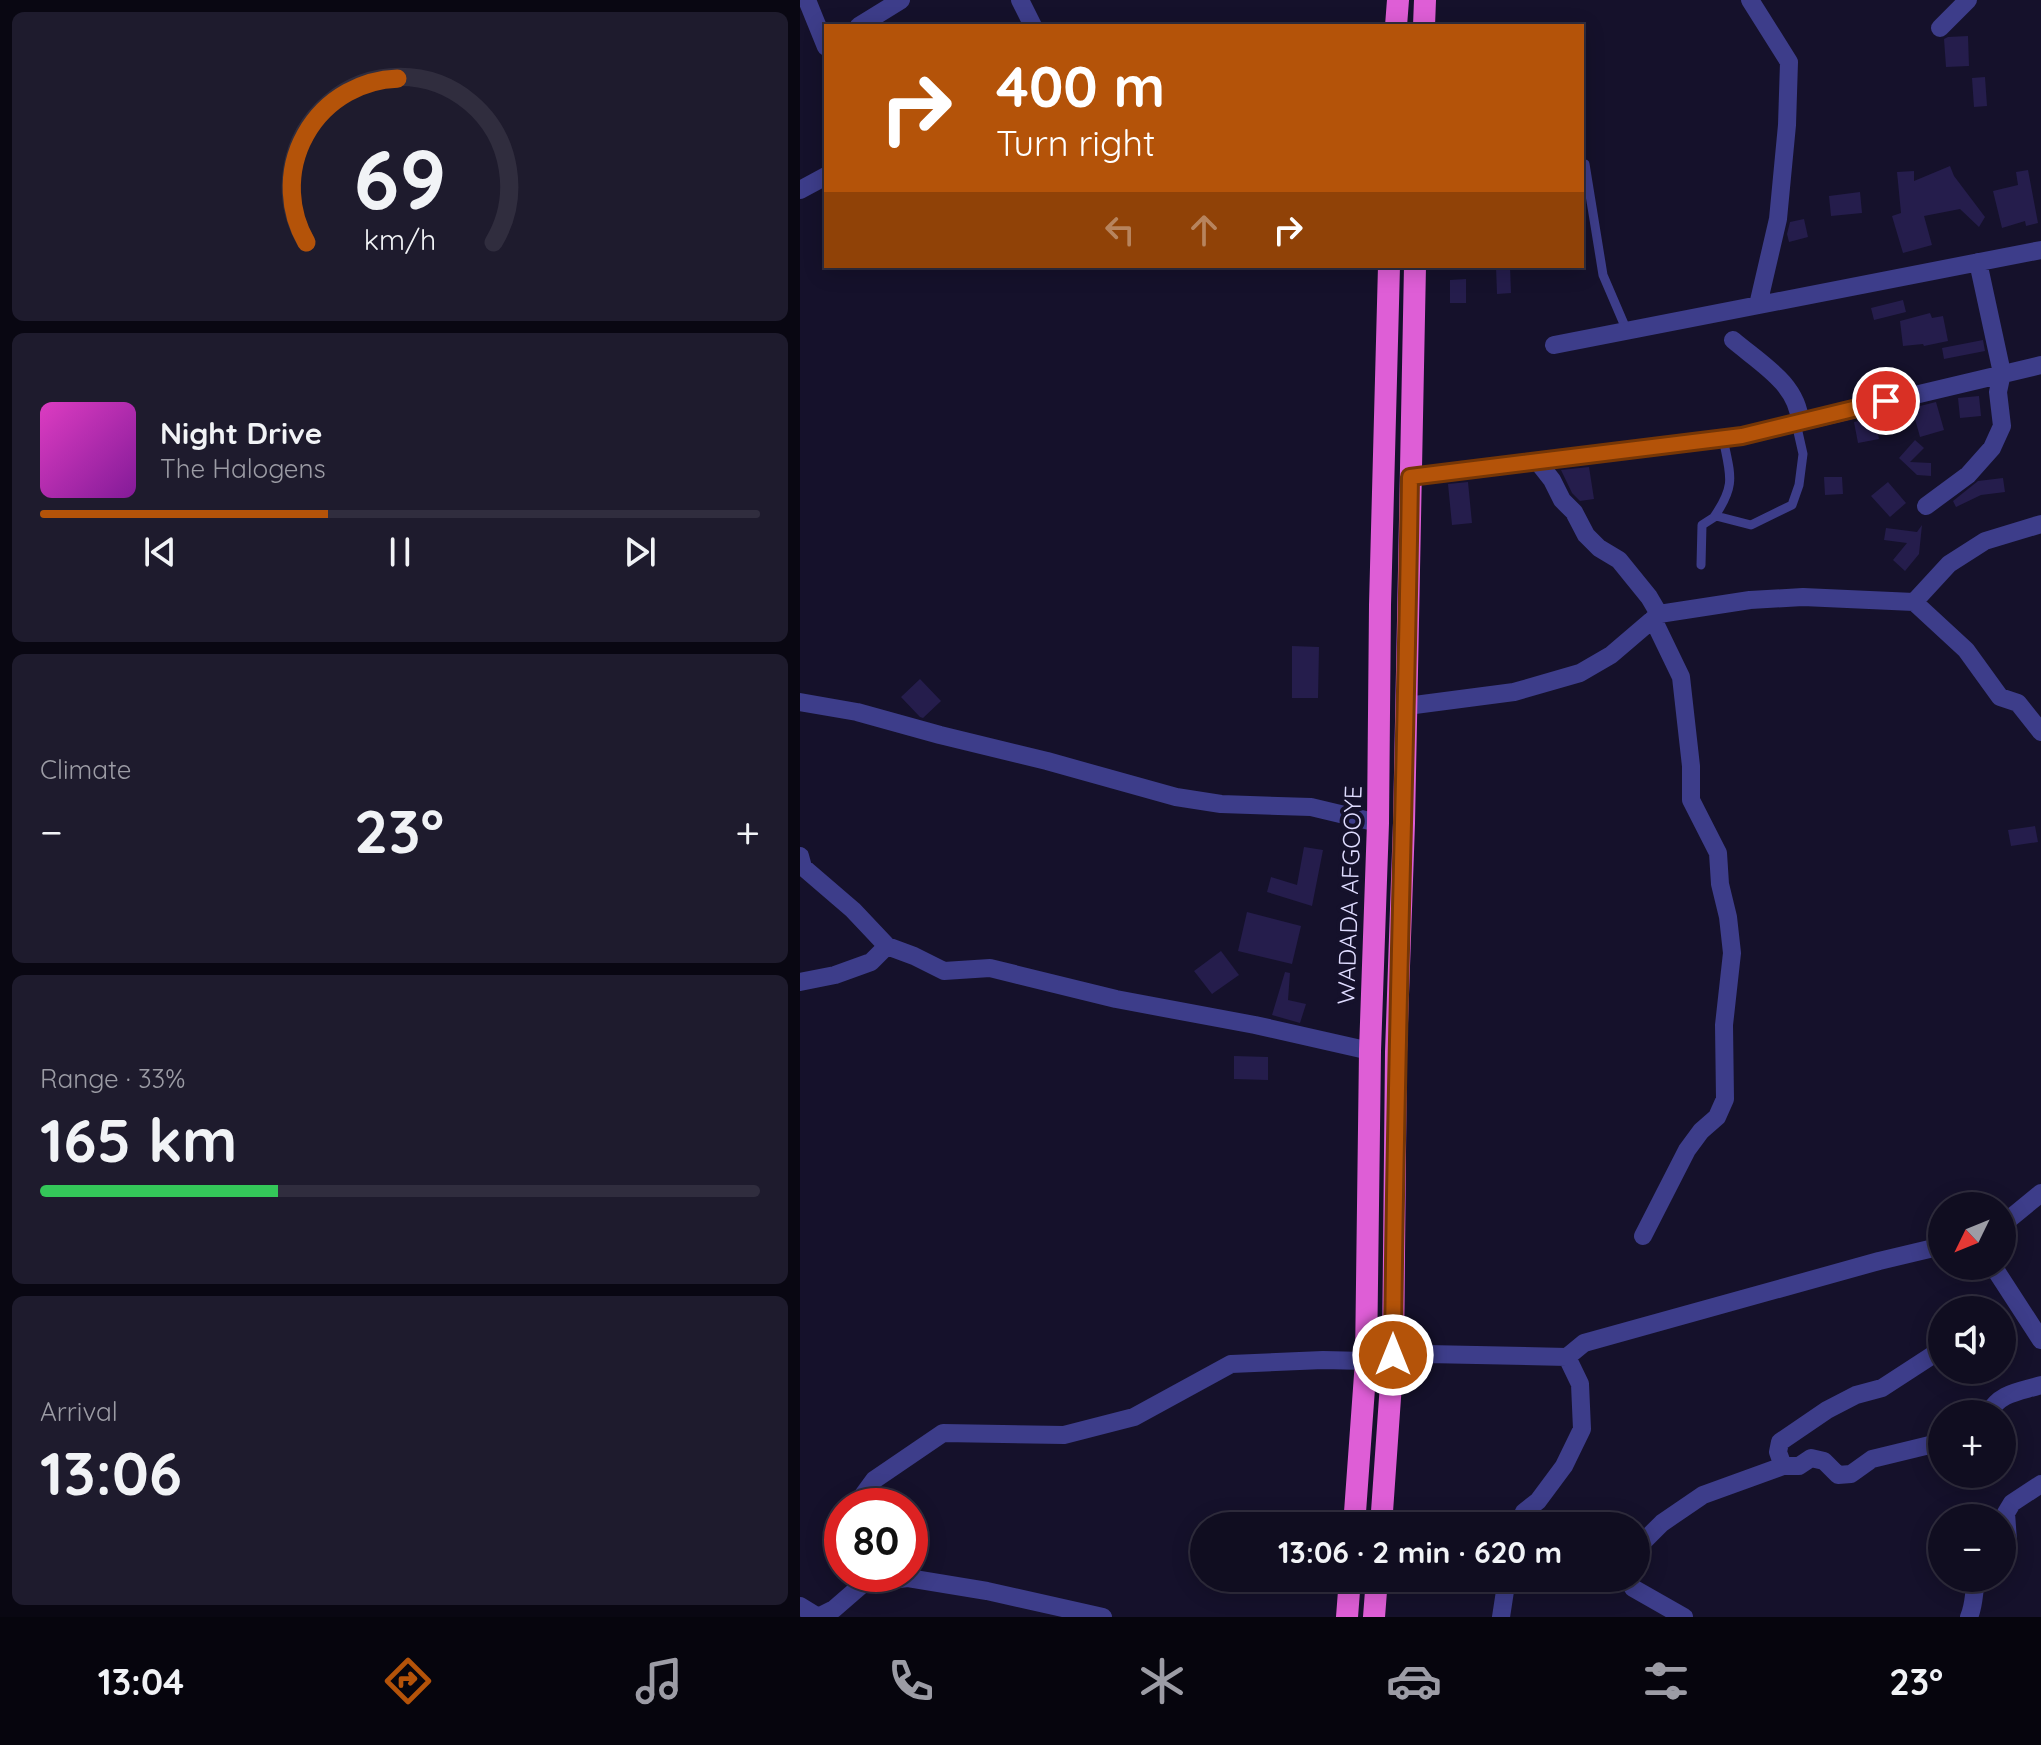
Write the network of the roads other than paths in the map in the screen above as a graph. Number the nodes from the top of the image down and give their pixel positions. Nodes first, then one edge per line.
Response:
1 (807, 0) edge
2 (901, 0) edge
3 (1020, 0) edge
4 (1398, 0) edge
5 (1425, 0) edge
6 (1750, 0) edge
7 (1968, 0) edge
8 (862, 24) edge
9 (1032, 24) edge
10 (1396, 24) edge
11 (1424, 24) edge
12 (1940, 28) dead end
13 (824, 42) edge
14 (1585, 164) dead end
15 (824, 177) edge
16 (800, 190) edge
17 (2041, 250) edge
18 (1978, 262) junction
19 (1389, 268) edge
20 (1415, 268) edge
21 (1758, 305) junction
22 (1627, 331) junction
23 (1733, 340) dead end
24 (1554, 345) dead end
25 (2041, 365) edge
26 (2002, 373) junction
27 (1798, 423) junction
28 (1723, 438) junction
29 (1537, 461) junction
30 (1410, 477) junction
31 (1926, 506) dead end
32 (1714, 517) junction
33 (2041, 524) edge
34 (1701, 565) dead end
35 (1914, 602) junction
36 (1656, 617) junction
37 (800, 702) edge
38 (1407, 706) junction
39 (2041, 732) edge
40 (1378, 823) junction
41 (800, 856) edge
42 (887, 946) junction
43 (800, 982) edge
44 (1370, 1051) junction
45 (2041, 1193) edge
46 (2016, 1214) edge
47 (1643, 1236) dead end
48 (1928, 1249) edge
49 (2016, 1314) edge
50 (2041, 1340) edge
51 (1393, 1355) junction
52 (1567, 1357) junction
53 (1928, 1358) edge
54 (1366, 1361) junction
55 (2041, 1385) edge
56 (2000, 1400) edge
57 (1928, 1445) edge
58 (1783, 1466) junction
59 (2041, 1484) edge
60 (868, 1488) edge
61 (2011, 1504) edge
62 (1355, 1512) edge
63 (1382, 1512) edge
64 (1524, 1512) edge
65 (1650, 1535) edge
66 (928, 1581) edge
67 (850, 1592) edge
68 (1349, 1592) edge
69 (1376, 1592) edge
70 (1505, 1592) edge
71 (1640, 1592) edge
72 (1975, 1592) edge
73 (800, 1606) edge
74 (818, 1617) edge
75 (1103, 1617) edge
76 (1347, 1617) edge
77 (1374, 1617) edge
78 (1501, 1617) edge
79 (1684, 1617) edge
80 (1969, 1617) edge

1 - 13 street
2 - 8 street
3 - 9 street
4 - 10 highway
5 - 11 highway
6 - 21 street
7 - 12 street
14 - 22 lane
15 - 16 street
17 - 18 street
18 - 21 street
18 - 26 street
19 - 40 highway, WADADA AFGOOYE
20 - 30 highway
21 - 22 street
22 - 24 street
23 - 27 street
25 - 26 street
26 - 27 street
26 - 31 street
27 - 28 street
27 - 32 lane
28 - 29 street
28 - 32 lane
29 - 30 street
29 - 36 street
30 - 38 highway
32 - 34 lane
33 - 35 street
35 - 36 street
35 - 39 street
36 - 38 street
36 - 47 street
37 - 40 street
38 - 51 highway
40 - 44 highway, WADADA AFGOOYE
41 - 42 street
42 - 43 street
42 - 44 street
44 - 54 highway, WADADA AFGOOYE
45 - 46 street
48 - 52 street
49 - 50 street
51 - 52 street
51 - 63 highway
52 - 64 street
53 - 58 street
54 - 60 street
54 - 62 highway, WADADA AFGOOYE
55 - 56 street
57 - 58 street
58 - 65 street
59 - 61 street
66 - 75 street
67 - 74 street
68 - 76 highway
69 - 77 highway
70 - 78 street
71 - 79 street
72 - 80 street
73 - 74 street

